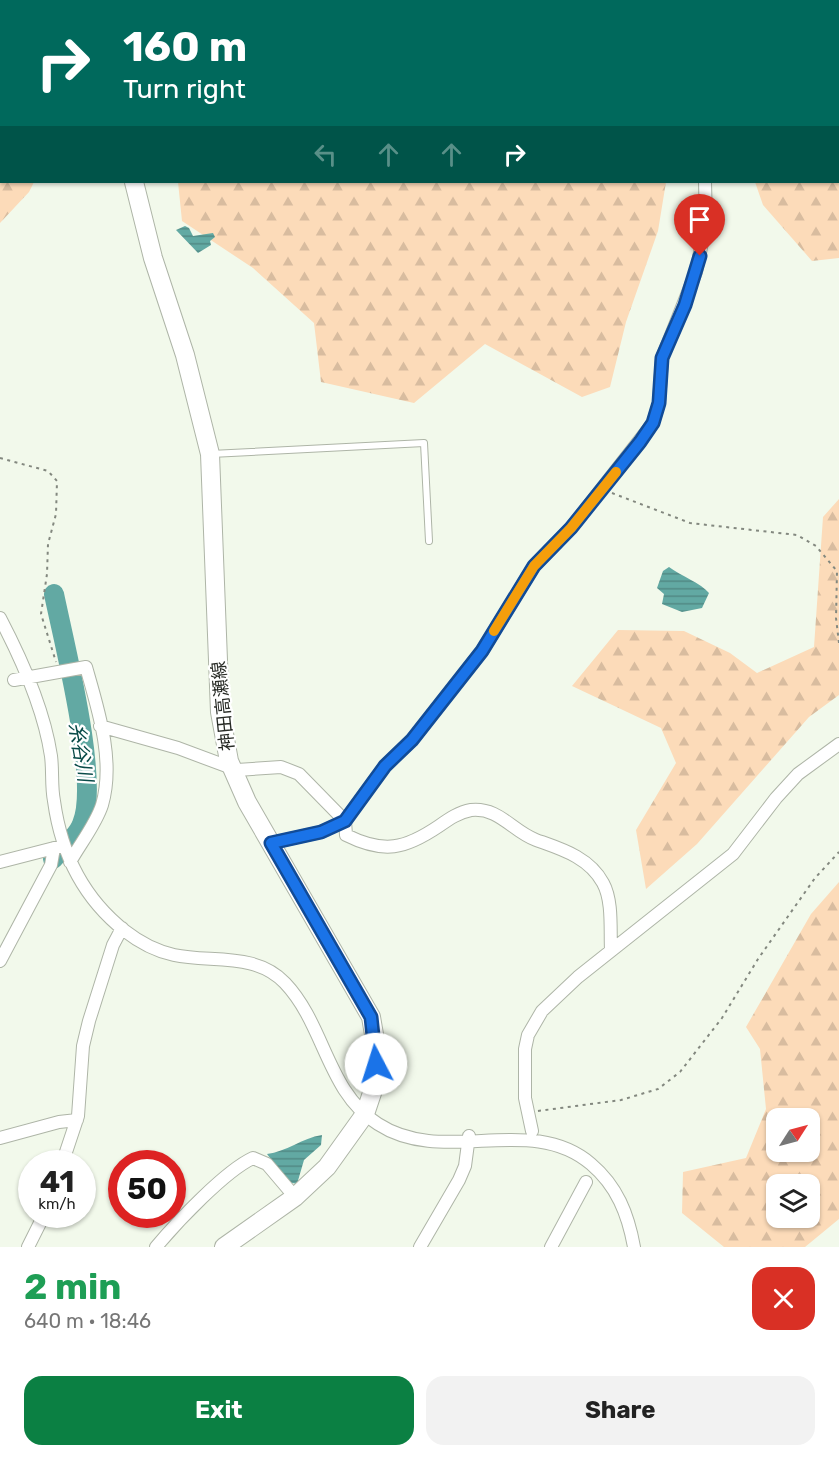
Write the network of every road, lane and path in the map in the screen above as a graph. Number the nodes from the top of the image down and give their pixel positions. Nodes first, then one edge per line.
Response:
1 (134, 183) edge
2 (705, 183) edge
3 (210, 454) junction
4 (0, 458) edge
5 (602, 489) junction
6 (429, 541) dead end
7 (0, 618) edge
8 (839, 643) edge
9 (59, 672) junction
10 (21, 679) junction
11 (100, 726) junction
12 (839, 744) edge
13 (232, 769) junction
14 (345, 821) junction
15 (271, 843) junction
16 (58, 847) junction
17 (839, 852) edge
18 (0, 862) edge
19 (70, 862) junction
20 (122, 928) junction
21 (611, 950) junction
22 (0, 960) edge
23 (529, 1113) junction
24 (365, 1114) junction
25 (77, 1120) junction
26 (532, 1131) dead end
27 (0, 1138) edge
28 (469, 1139) junction
29 (67, 1150) edge
30 (586, 1182) dead end
31 (295, 1197) junction
32 (38, 1228) edge
33 (28, 1247) edge
34 (156, 1247) edge
35 (224, 1247) edge
36 (420, 1247) edge
37 (551, 1247) edge
38 (634, 1247) edge

1 - 3 main road, 神田高瀬線
2 - 5 street
3 - 6 lane
3 - 13 main road, 神田高瀬線
4 - 9 path
5 - 8 path
5 - 14 street
7 - 10 street
9 - 10 street
9 - 11 street
10 - 16 street
11 - 13 street
11 - 19 street
12 - 21 street
13 - 14 street
13 - 15 main road, 神田高瀬線
14 - 15 street
14 - 21 street
15 - 24 main road, 神田高瀬線
16 - 18 street
16 - 19 street
16 - 22 street
17 - 23 path
19 - 20 street
20 - 24 street
20 - 25 street
21 - 23 street
23 - 26 street
24 - 28 street
24 - 31 main road, 神田高瀬線
25 - 27 street
25 - 29 street
28 - 36 street
28 - 38 street
30 - 37 street
31 - 34 street
31 - 35 main road, 神田高瀬線
32 - 33 street

